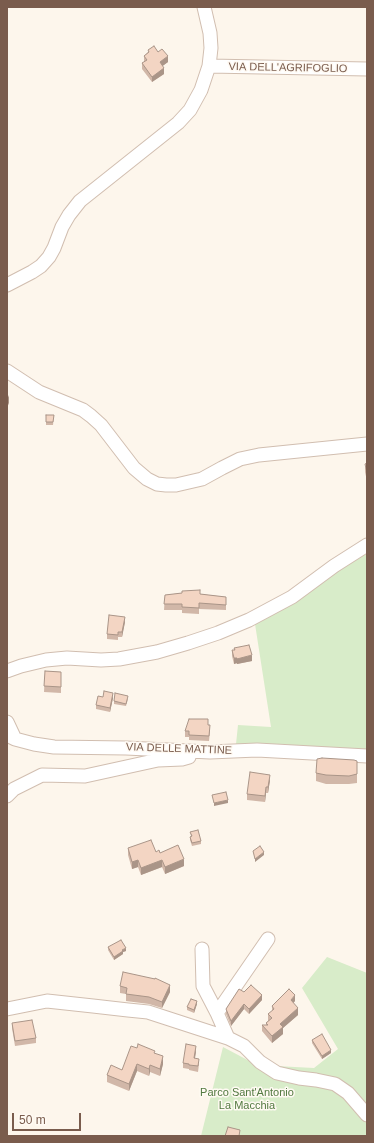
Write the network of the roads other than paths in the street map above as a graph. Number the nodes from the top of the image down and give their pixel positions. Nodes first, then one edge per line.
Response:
1 (204, 7) edge
2 (209, 66) junction
3 (367, 69) edge
4 (7, 285) edge
5 (7, 372) edge
6 (367, 444) edge
7 (367, 545) edge
8 (7, 671) edge
9 (7, 722) edge
10 (11, 737) edge
11 (210, 752) junction
12 (367, 756) edge
13 (7, 796) edge
14 (268, 939) dead end
15 (202, 949) dead end
16 (7, 1009) edge
17 (217, 1013) junction
18 (228, 1038) junction
19 (367, 1115) edge

1 - 2 street
2 - 3 street, VIA DELL'AGRIFOGLIO
2 - 4 street
5 - 6 street
7 - 8 street
9 - 10 street, VIA DELLE MATTINE
10 - 11 street, VIA DELLE MATTINE
11 - 12 street, VIA DELLE MATTINE
11 - 13 street
14 - 17 street
15 - 17 street
16 - 18 street
17 - 18 street
18 - 19 street

